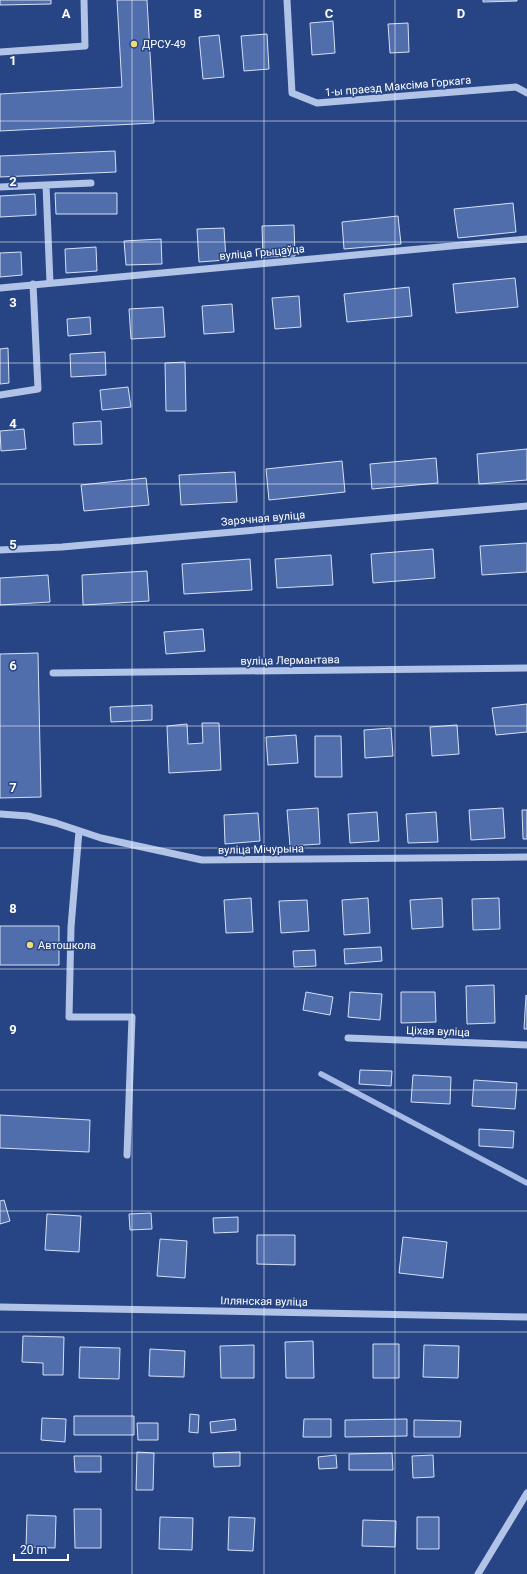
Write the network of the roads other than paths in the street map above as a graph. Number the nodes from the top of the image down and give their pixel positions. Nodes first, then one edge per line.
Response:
1 (84, 0) edge
2 (287, 0) edge
3 (0, 52) edge
4 (527, 93) edge
5 (91, 183) dead end
6 (46, 185) junction
7 (0, 186) edge
8 (527, 239) edge
9 (50, 283) junction
10 (33, 284) junction
11 (0, 288) edge
12 (0, 394) edge
13 (527, 506) edge
14 (0, 550) edge
15 (527, 668) edge
16 (53, 674) dead end
17 (0, 814) edge
18 (79, 831) junction
19 (527, 857) edge
20 (348, 1038) dead end
21 (527, 1045) edge
22 (127, 1155) dead end
23 (0, 1308) edge
24 (527, 1317) edge
25 (527, 1493) edge
26 (478, 1574) edge

1 - 3 street
2 - 4 street, 1-ы праезд Максіма Горкага
5 - 6 street
6 - 7 street
6 - 9 street
8 - 9 street, вуліца Грыцаўца
9 - 10 street, вуліца Грыцаўца
10 - 11 street, вуліца Грыцаўца
10 - 12 street
13 - 14 street, Зарэчная вуліца
15 - 16 street, вуліца Лермантава
17 - 18 street, вуліца Мічурына
18 - 19 street, вуліца Мічурына
18 - 22 street
20 - 21 street, Ціхая вуліца
23 - 24 street, Іллянская вуліца
25 - 26 street

